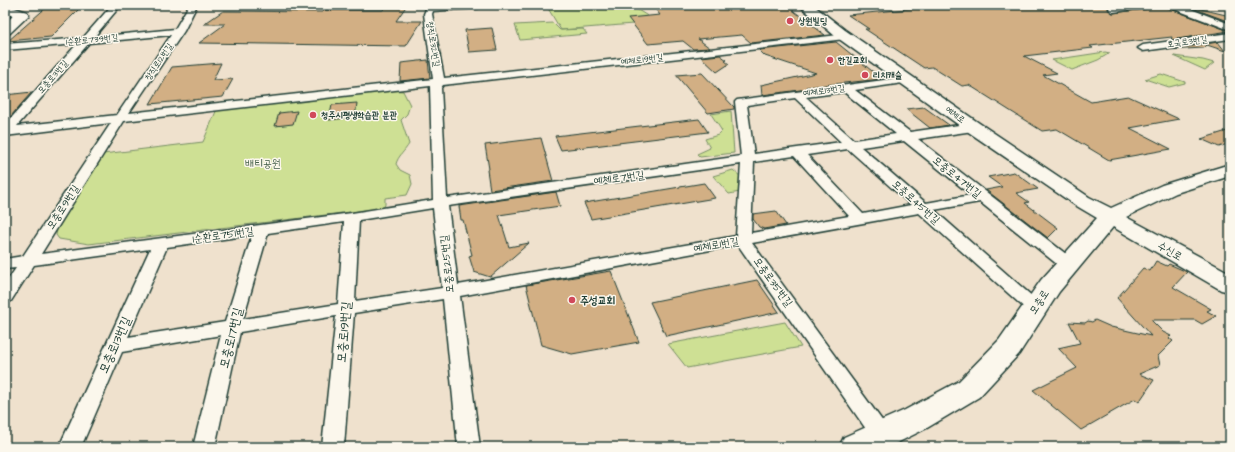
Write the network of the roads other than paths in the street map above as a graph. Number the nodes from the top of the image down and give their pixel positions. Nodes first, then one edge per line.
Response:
1 (117, 5) edge
2 (193, 5) edge
3 (478, 5) edge
4 (805, 5) edge
5 (1145, 5) edge
6 (1172, 5) edge
7 (429, 7) edge
8 (1113, 9) dead end
9 (9, 10) edge
10 (1230, 27) edge
11 (5, 30) edge
12 (179, 31) junction
13 (845, 36) junction
14 (1230, 36) edge
15 (1214, 38) junction
16 (84, 40) junction
17 (1230, 41) edge
18 (5, 47) edge
19 (1143, 48) dead end
20 (906, 80) junction
21 (439, 83) junction
22 (846, 88) junction
23 (798, 95) junction
24 (121, 117) junction
25 (973, 127) junction
26 (5, 131) edge
27 (907, 137) junction
28 (852, 145) junction
29 (798, 153) junction
30 (748, 160) junction
31 (1230, 170) edge
32 (982, 197) junction
33 (440, 203) junction
34 (922, 208) junction
35 (1111, 216) junction
36 (352, 217) junction
37 (860, 219) junction
38 (261, 230) junction
39 (743, 241) junction
40 (161, 243) junction
41 (29, 261) junction
42 (5, 264) edge
43 (1069, 265) junction
44 (1230, 284) edge
45 (450, 292) junction
46 (5, 297) edge
47 (1035, 308) junction
48 (346, 309) junction
49 (232, 327) junction
50 (115, 346) junction
51 (882, 436) junction
52 (70, 447) edge
53 (204, 447) edge
54 (333, 447) edge
55 (469, 447) edge
56 (855, 447) edge

1 - 16 street, 모충로3번길
2 - 12 street, 창직로12번길
3 - 7 street
4 - 13 street, 예체로
5 - 8 street
6 - 10 street
7 - 21 street, 창직로32번길
9 - 11 street
12 - 16 street, 1순환로739번길
12 - 24 street, 창직로12번길
13 - 20 street, 예체로
13 - 21 street, 예체로19번길
14 - 15 street, 호국로3번길
15 - 17 street
15 - 19 street, 호국로3번길
16 - 18 street, 1순환로739번길
16 - 26 street, 모충로3번길
20 - 22 street, 예체로13번길
20 - 25 street, 예체로
21 - 24 street
21 - 33 street, 모충로25번길
22 - 23 street, 예체로13번길
22 - 27 street, 모충로47번길
23 - 28 street, 모충로45번길
23 - 30 street, 예체로13번길
24 - 26 street
24 - 41 street, 모충로9번길
25 - 27 street, 예체로7번길
25 - 35 street, 예체로
27 - 28 street, 예체로7번길
27 - 32 street, 모충로47번길
28 - 29 street, 예체로7번길
28 - 34 street, 모충로45번길
29 - 30 street, 예체로7번길
29 - 37 street
30 - 33 street, 예체로7번길
30 - 39 street
31 - 35 street, 모충로
32 - 34 street, 예체로1번길
32 - 43 street, 모충로47번길
33 - 36 street, 1순환로751번길
33 - 45 street, 모충로25번길
34 - 37 street, 예체로1번길
34 - 47 street, 모충로45번길
35 - 43 street, 모충로
35 - 44 street, 수신로
36 - 38 street, 1순환로751번길
36 - 48 street, 모충로19번길
37 - 39 street, 예체로1번길
38 - 40 street, 1순환로751번길
38 - 49 street, 모충로17번길
39 - 45 street, 예체로1번길
39 - 51 street, 모충로35번길
40 - 41 street, 1순환로751번길
40 - 50 street, 모충로13번길
41 - 42 street, 1순환로751번길
41 - 46 street, 모충로9번길
43 - 47 street, 모충로
45 - 48 street, 예체로1번길
45 - 55 street, 모충로25번길
47 - 51 street, 모충로
48 - 49 street, 예체로1번길
48 - 54 street, 모충로19번길
49 - 50 street, 예체로1번길
49 - 53 street, 모충로17번길
50 - 52 street, 모충로13번길
51 - 56 street, 모충로

